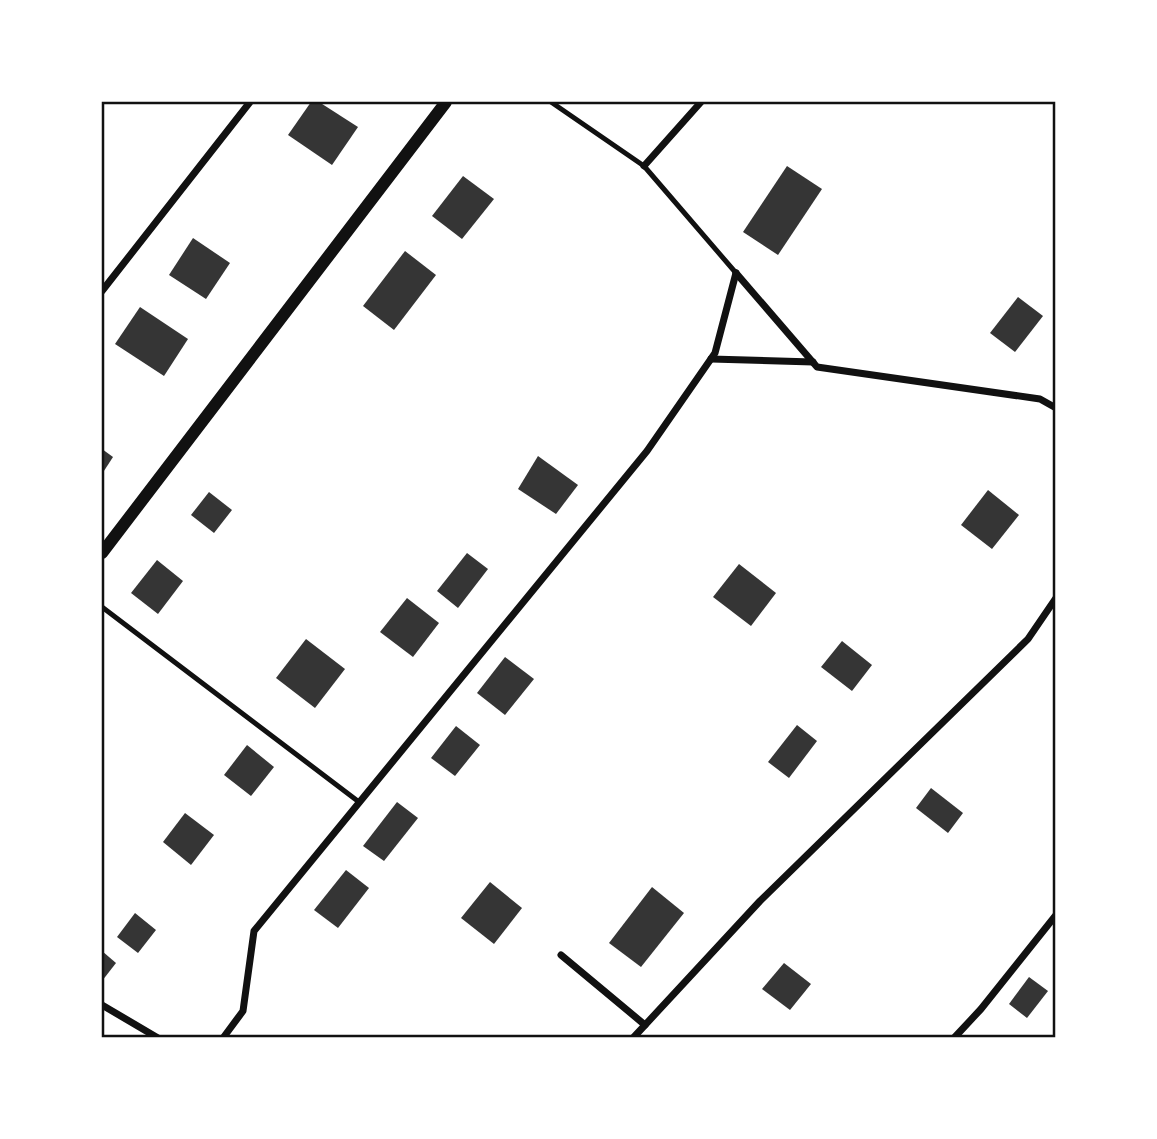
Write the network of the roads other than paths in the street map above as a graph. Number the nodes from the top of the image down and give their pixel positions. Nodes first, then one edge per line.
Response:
1 (250, 102) edge
2 (446, 102) edge
3 (551, 102) edge
4 (701, 102) edge
5 (644, 166) junction
6 (736, 273) junction
7 (102, 291) edge
8 (711, 359) junction
9 (813, 362) junction
10 (1055, 408) edge
11 (102, 553) edge
12 (1055, 598) edge
13 (102, 607) edge
14 (359, 802) junction
15 (1055, 915) edge
16 (561, 955) dead end
17 (102, 1005) edge
18 (645, 1024) junction
19 (158, 1038) edge
20 (223, 1038) edge
21 (632, 1038) edge
22 (954, 1038) edge

1 - 7 street
2 - 11 street
3 - 5 lane
4 - 5 street
5 - 6 lane
6 - 8 street
6 - 9 street
8 - 9 street
8 - 14 street
9 - 10 street
12 - 18 street
13 - 14 lane
14 - 20 street
15 - 22 street
16 - 18 street
17 - 19 street
18 - 21 street

